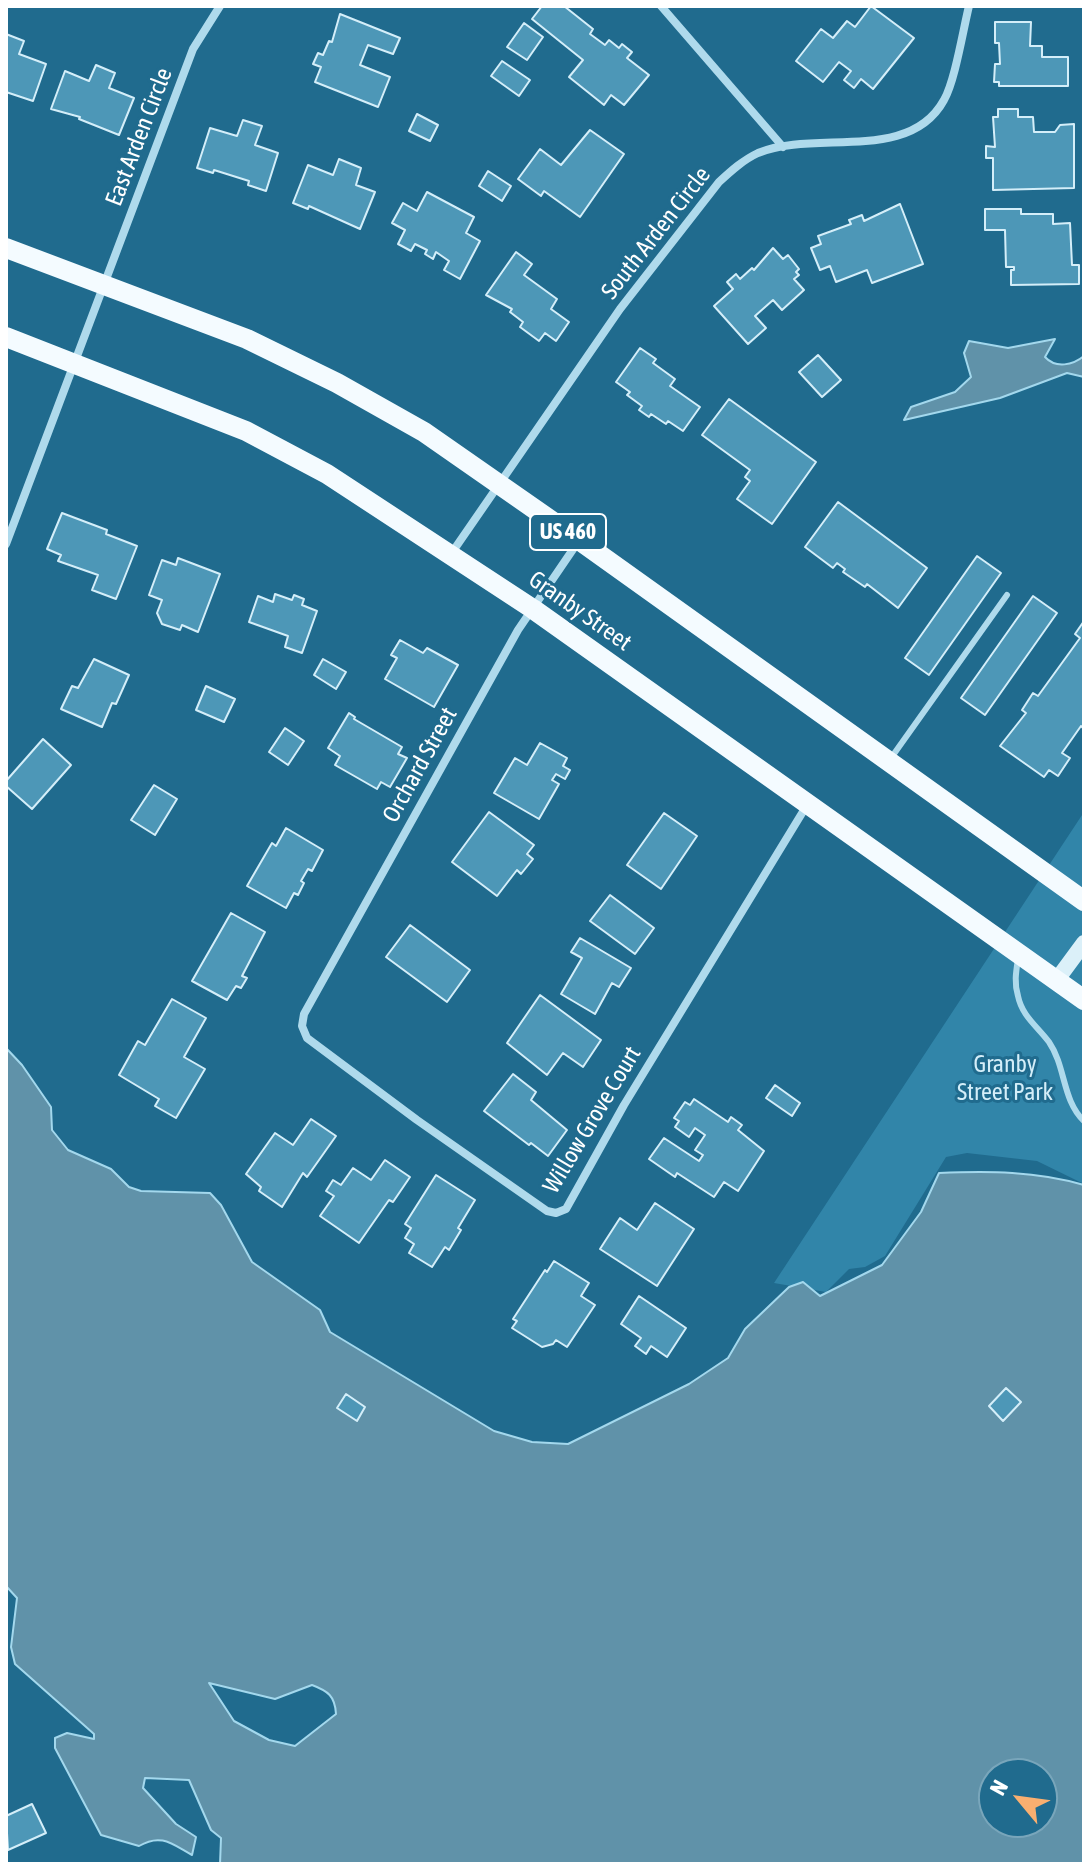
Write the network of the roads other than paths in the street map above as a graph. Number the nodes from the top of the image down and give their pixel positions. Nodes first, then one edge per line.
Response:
1 (220, 6) edge
2 (661, 6) edge
3 (969, 6) edge
4 (783, 147) junction
5 (6, 248) edge
6 (104, 286) junction
7 (6, 337) edge
8 (76, 364) junction
9 (499, 483) junction
10 (579, 540) junction
11 (6, 544) edge
12 (451, 555) junction
13 (1007, 595) dead end
14 (533, 609) junction
15 (889, 760) junction
16 (807, 805) junction
17 (1084, 901) edge
18 (1084, 943) edge
19 (1019, 956) junction
20 (1056, 981) junction
21 (1084, 1000) edge
22 (304, 1014) joint
23 (1084, 1121) edge

1 - 6 street, East Arden Circle
2 - 4 street
3 - 4 street, South Arden Circle
4 - 9 street, South Arden Circle
5 - 6 main road, US 460
6 - 8 street, East Arden Circle
6 - 9 main road, US 460
7 - 8 main road, Granby Street
8 - 11 street, East Arden Circle
8 - 12 main road, Granby Street
9 - 10 main road, US 460
9 - 12 street, South Arden Circle
10 - 14 street, Orchard Street
10 - 15 main road, US 460
12 - 14 main road, Granby Street
13 - 15 lane
14 - 16 main road, Granby Street
14 - 22 street, Orchard Street
15 - 17 main road, US 460
16 - 19 main road, Granby Street
16 - 22 street, Willow Grove Court
18 - 20 street
19 - 20 main road, Granby Street
19 - 23 lane
20 - 21 main road, Granby Street

